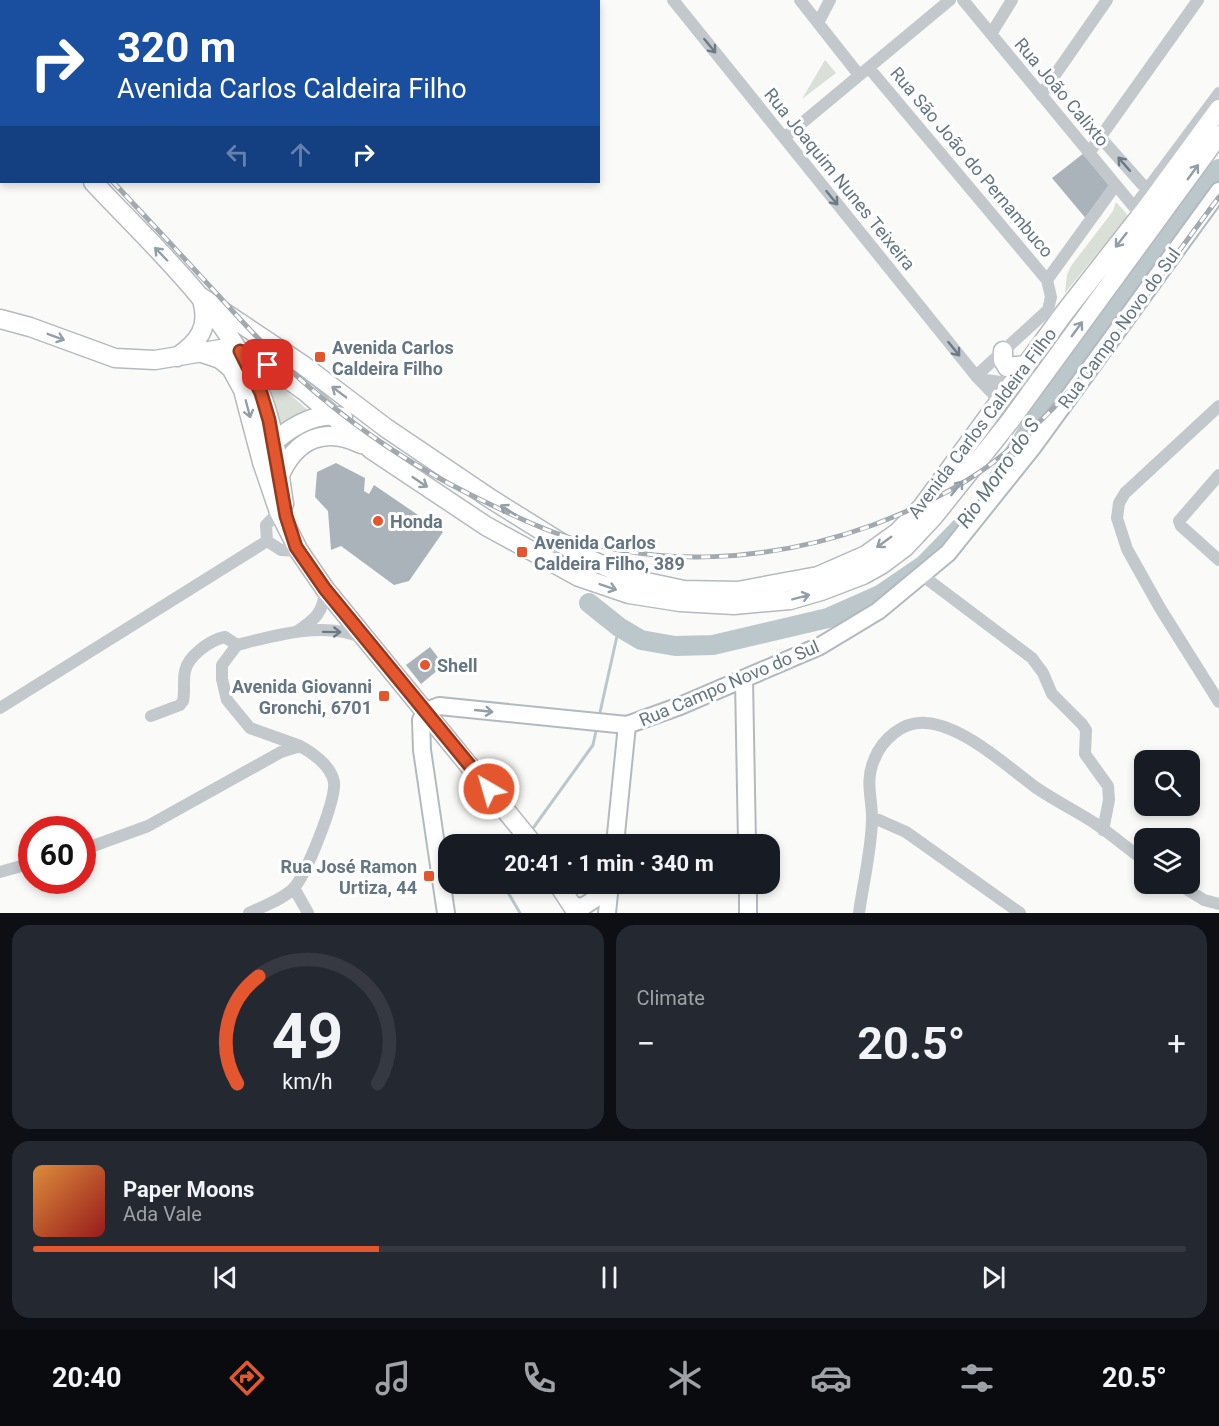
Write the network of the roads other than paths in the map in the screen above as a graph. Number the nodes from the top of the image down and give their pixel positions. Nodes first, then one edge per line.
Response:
1 (673, 0) edge
2 (800, 0) edge
3 (830, 0) edge
4 (950, 0) edge
5 (963, 0) edge
6 (1012, 0) edge
7 (1107, 0) edge
8 (1198, 0) edge
9 (818, 23) junction
10 (991, 34) junction
11 (864, 72) junction
12 (1219, 93) edge
13 (1041, 95) junction
14 (1219, 109) edge
15 (1219, 135) edge
16 (1100, 137) junction
17 (784, 138) junction
18 (1089, 153) junction
19 (94, 183) edge
20 (1115, 186) junction
21 (1148, 191) junction
22 (1219, 191) edge
23 (1047, 280) junction
24 (201, 297) junction
25 (0, 319) edge
26 (240, 351) junction
27 (1003, 351) junction
28 (200, 353) junction
29 (175, 358) junction
30 (1026, 365) junction
31 (1043, 376) junction
32 (285, 377) junction
33 (978, 378) junction
34 (1014, 384) junction
35 (261, 393) junction
36 (1000, 402) junction
37 (1219, 406) edge
38 (335, 416) junction
39 (386, 428) junction
40 (274, 442) junction
41 (372, 450) junction
42 (262, 462) junction
43 (280, 475) junction
44 (1219, 475) edge
45 (279, 512) junction
46 (267, 541) junction
47 (295, 543) junction
48 (1219, 560) edge
49 (923, 576) junction
50 (325, 589) junction
51 (296, 632) junction
52 (367, 640) junction
53 (237, 645) junction
54 (744, 680) junction
55 (1219, 702) edge
56 (0, 708) edge
57 (426, 711) junction
58 (152, 716) dead end
59 (627, 725) junction
60 (300, 746) junction
61 (872, 817) junction
62 (1103, 830) junction
63 (525, 834) edge
64 (616, 834) edge
65 (747, 834) edge
66 (96, 845) edge
67 (1134, 853) edge
68 (18, 867) edge
69 (0, 872) edge
70 (294, 888) junction
71 (565, 894) edge
72 (600, 894) edge
73 (609, 894) edge
74 (748, 894) edge
75 (1194, 894) edge
76 (1219, 904) edge
77 (575, 910) edge
78 (249, 913) edge
79 (308, 913) edge
80 (446, 913) edge
81 (607, 913) edge
82 (748, 913) edge
83 (860, 913) edge
84 (1020, 913) edge

1 -> 17 street, Rua Joaquim Nunes Teixeira
2 - 9 street, Rua São João do Pernambuco
3 - 9 street
4 - 11 street
5 - 10 street, Rua João Calixto
6 - 10 street
7 - 13 street
8 - 16 street
9 - 11 street, Rua São João do Pernambuco
10 - 13 street, Rua João Calixto
11 - 17 street
11 - 23 street, Rua São João do Pernambuco
12 - 21 street
13 - 18 street, Rua João Calixto
14 -> 30 main road, Avenida Carlos Caldeira Filho
31 -> 15 main road, Avenida Carlos Caldeira Filho
16 - 18 street
21 -> 16 street, Rua João Calixto
17 -> 33 street, Rua Joaquim Nunes Teixeira
18 - 20 street, Rua João Calixto
24 -> 19 main road
20 - 21 street, Rua João Calixto
20 - 23 street
22 - 49 street, Rua Campo Novo do Sul
23 - 27 street
24 - 26 main road
24 - 29 main road
39 -> 24 main road, Avenida Carlos Caldeira Filho
25 -> 29 main road
26 - 28 main road
26 - 32 main road, Avenida Carlos Caldeira Filho
26 - 35 main road
27 - 30 main road
27 - 33 street
28 - 29 main road
28 -> 42 main road
30 - 34 main road, Avenida Carlos Caldeira Filho
31 - 34 street
41 -> 31 main road, Avenida Carlos Caldeira Filho
32 - 35 main road
32 - 38 main road, Avenida Carlos Caldeira Filho
33 - 34 street
33 - 36 street, Rua Joaquim Nunes Teixeira
34 - 36 main road, Avenida Carlos Caldeira Filho
35 - 40 main road
36 -> 39 main road, Avenida Carlos Caldeira Filho
37 - 55 street
38 - 39 main road
38 - 40 main road
38 - 41 main road, Avenida Carlos Caldeira Filho
40 - 42 main road
40 - 43 main road
41 - 43 main road
42 - 45 main road
43 - 47 main road
44 - 48 street
45 - 46 street
45 - 47 main road
46 - 47 street
46 - 56 street
47 - 50 main road
49 - 54 street, Rua Campo Novo do Sul
49 - 62 street
50 - 51 street
50 - 52 main road
51 -> 52 street
51 - 53 street
52 - 57 main road
53 - 58 street
53 - 60 street
54 - 59 street, Rua Campo Novo do Sul
54 - 65 street
57 -> 59 street, Rua Campo Novo do Sul
57 - 63 main road
57 - 80 street
59 - 64 street
60 - 66 street
60 - 70 street
61 - 62 street
61 - 83 street
61 - 84 street
62 - 67 street
68 - 69 street
70 - 78 street
70 - 79 street
71 - 77 main road
72 - 77 street
73 - 81 street
74 - 82 street
75 - 76 street

